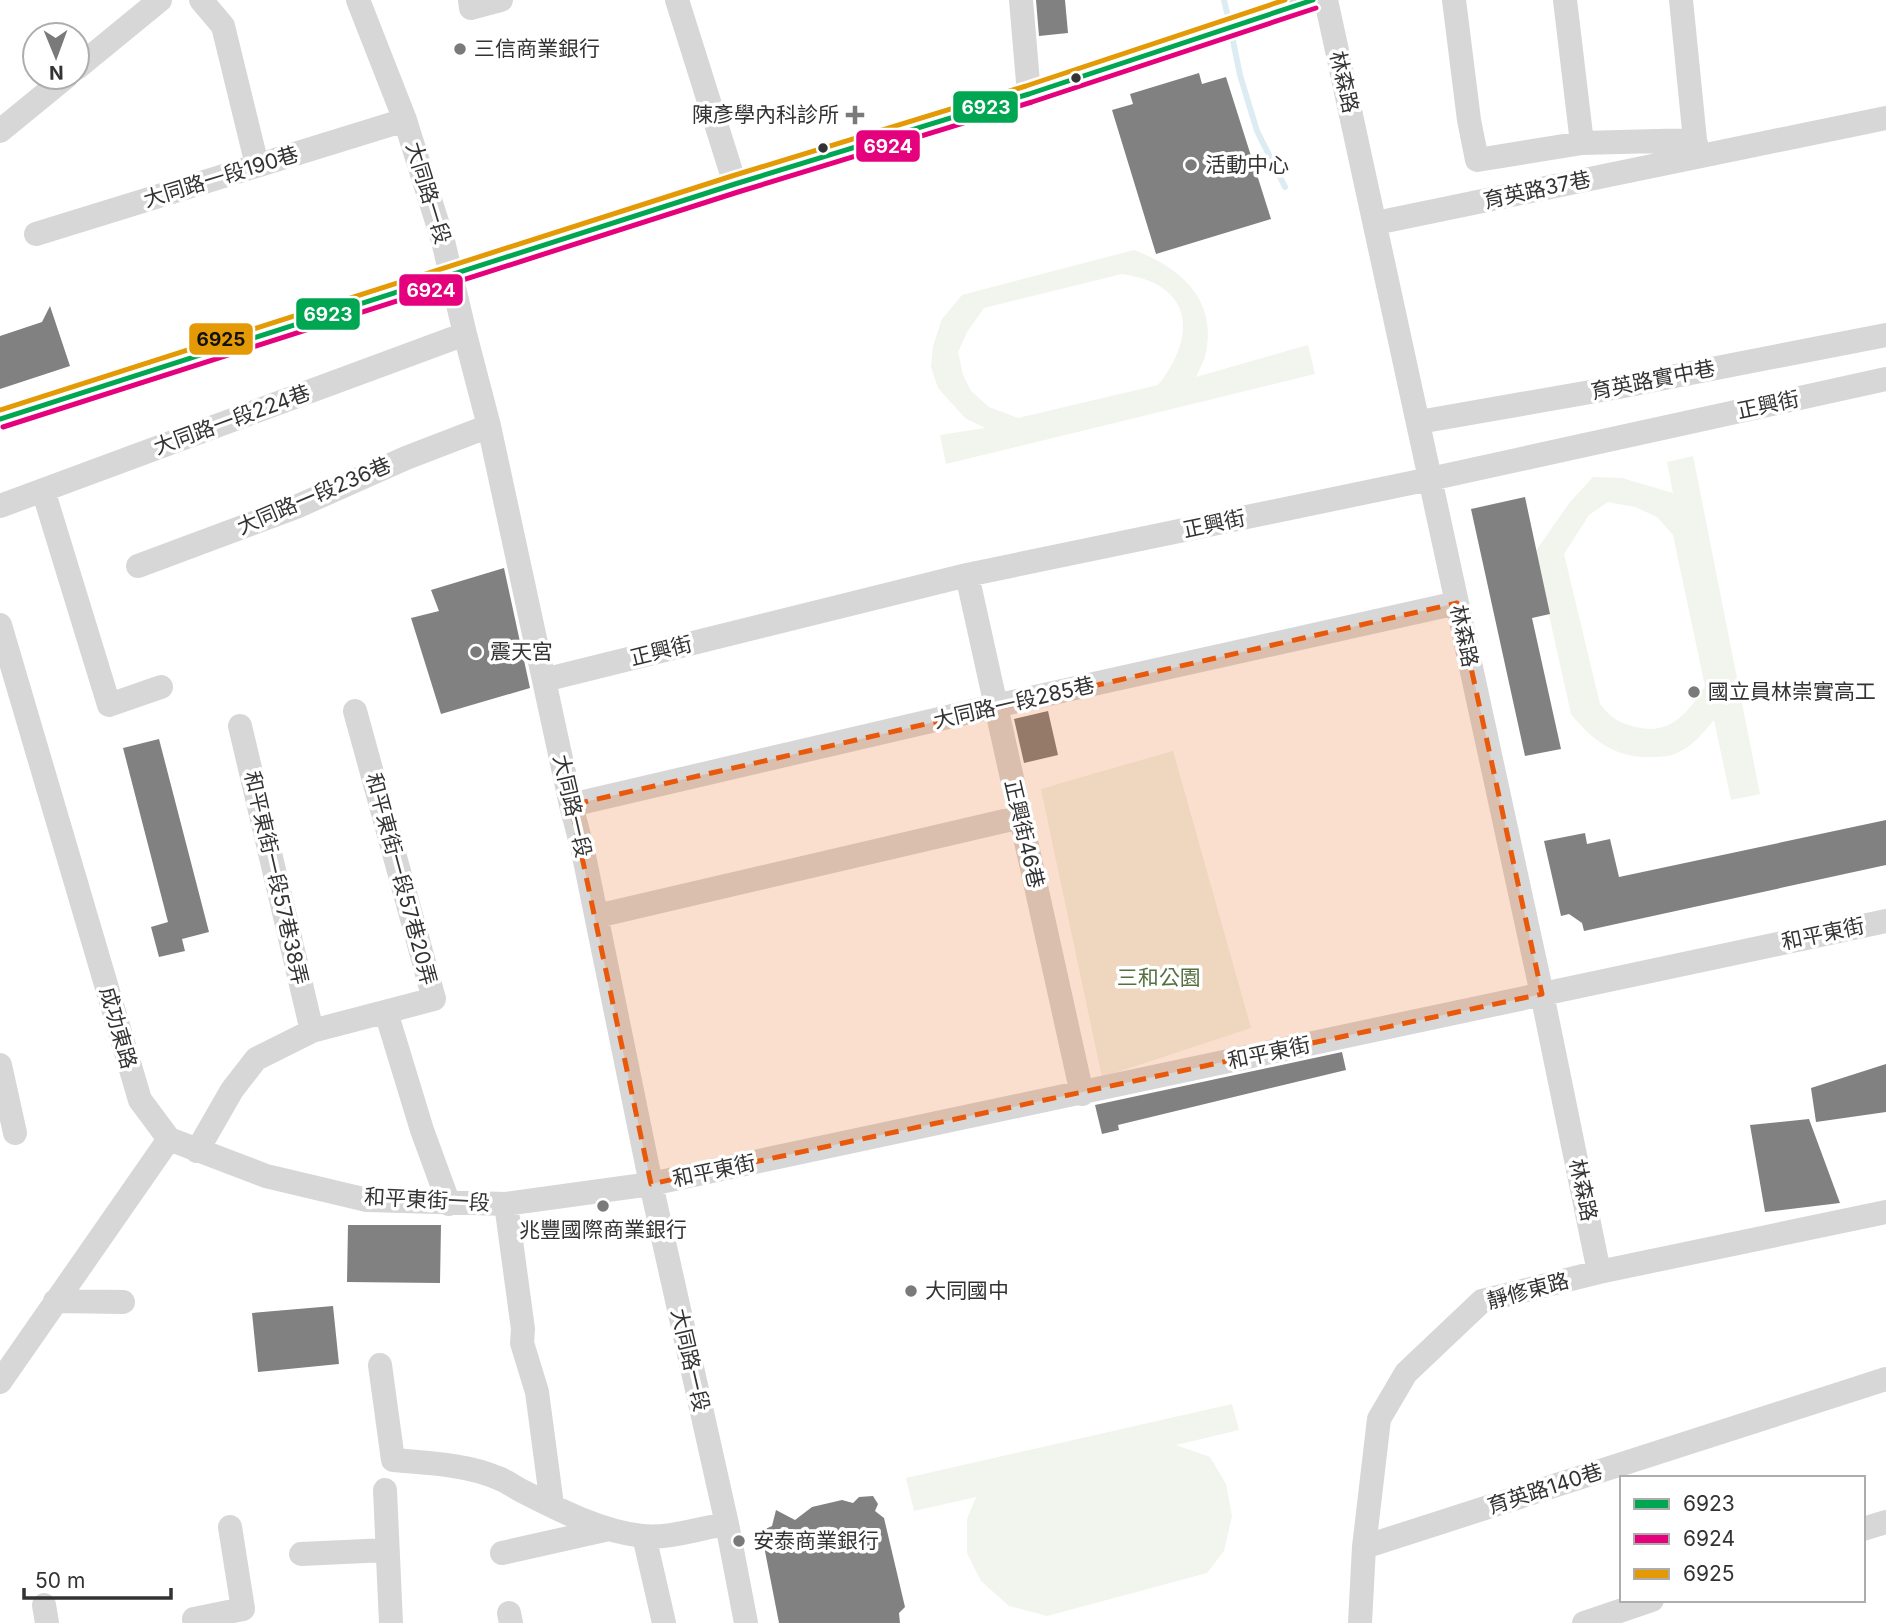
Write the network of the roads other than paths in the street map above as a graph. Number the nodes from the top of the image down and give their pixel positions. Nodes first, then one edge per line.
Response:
1 (160, 0) edge
2 (201, 0) edge
3 (358, 0) edge
4 (501, 0) edge
5 (677, 0) edge
6 (1021, 0) edge
7 (1313, 0) edge
8 (1326, 0) edge
9 (1454, 0) edge
10 (1565, 0) edge
11 (1681, 0) edge
12 (470, 4) edge
13 (91, 57) edge
14 (49, 91) edge
15 (1029, 94) junction
16 (1886, 118) edge
17 (405, 120) junction
18 (0, 131) edge
19 (1582, 143) junction
20 (1697, 148) junction
21 (257, 165) junction
22 (735, 184) junction
23 (1376, 223) junction
24 (36, 234) dead end
25 (450, 275) junction
26 (465, 334) junction
27 (1886, 335) edge
28 (1886, 379) edge
29 (0, 419) edge
30 (1419, 422) junction
31 (489, 426) junction
32 (1430, 479) junction
33 (43, 490) junction
34 (0, 506) edge
35 (138, 566) dead end
36 (967, 575) junction
37 (1457, 603) junction
38 (0, 625) edge
39 (544, 680) junction
40 (161, 687) dead end
41 (995, 706) junction
42 (355, 711) dead end
43 (240, 726) dead end
44 (571, 806) junction
45 (1021, 817) junction
46 (597, 916) junction
47 (1886, 921) edge
48 (1542, 993) junction
49 (386, 1012) junction
50 (313, 1031) junction
51 (0, 1065) edge
52 (1082, 1094) junction
53 (15, 1133) dead end
54 (169, 1139) junction
55 (197, 1151) junction
56 (651, 1184) junction
57 (449, 1204) junction
58 (506, 1204) junction
59 (1886, 1212) edge
60 (1599, 1272) junction
61 (55, 1301) junction
62 (123, 1301) dead end
63 (380, 1366) dead end
64 (1886, 1379) edge
65 (0, 1382) edge
66 (386, 1490) dead end
67 (552, 1505) junction
68 (727, 1524) junction
69 (230, 1527) dead end
70 (609, 1529) junction
71 (645, 1536) junction
72 (1364, 1546) junction
73 (387, 1550) junction
74 (502, 1553) dead end
75 (301, 1554) dead end
76 (1646, 1602) edge
77 (195, 1623) edge
78 (391, 1623) edge
79 (664, 1623) edge
80 (746, 1623) edge
81 (1360, 1623) edge
82 (1584, 1623) edge

1 - 13 street
2 - 21 street
3 - 17 street, 大同路一段
4 - 12 street
5 - 22 street
6 - 15 street
7 - 15 street
8 - 23 street, 林森路
9 - 19 street
10 - 19 street
11 - 20 street
14 - 18 street
15 - 22 street
16 - 20 street, 育英路37巷
17 - 21 street, 大同路一段190巷
17 - 25 street, 大同路一段
19 - 20 street
20 - 23 street, 育英路37巷
21 - 24 street, 大同路一段190巷
22 - 25 street
23 - 30 street, 林森路
25 - 26 street, 大同路一段
25 - 29 street
26 - 31 street, 大同路一段
26 - 33 street, 大同路一段224巷
27 - 30 street, 育英路實中巷
28 - 32 street, 正興街
30 - 32 street, 林森路
31 - 35 street, 大同路一段236巷
31 - 39 street, 大同路一段
32 - 36 street, 正興街
32 - 37 street, 林森路
33 - 34 street, 大同路一段224巷
33 - 40 street
36 - 39 street, 正興街
36 - 41 street, 正興街46巷
37 - 41 street, 大同路一段285巷
37 - 48 street, 林森路
38 - 54 street, 成功東路
39 - 44 street, 大同路一段
41 - 44 street, 大同路一段285巷
41 - 45 street, 正興街46巷
42 - 49 street, 和平東街一段57巷20弄
43 - 50 street, 和平東街一段57巷38弄
44 - 46 street, 大同路一段
45 - 46 street
45 - 52 street, 正興街46巷
46 - 56 street, 大同路一段
47 - 48 street, 和平東街
48 - 52 street, 和平東街
48 - 60 street, 林森路
49 - 50 street
49 - 57 street
50 - 55 street
51 - 53 street
52 - 56 street, 和平東街
54 - 55 street, 和平東街一段
54 - 61 street
55 - 57 street, 和平東街一段
56 - 58 street, 和平東街一段
56 - 68 street, 大同路一段
57 - 58 street, 和平東街一段
58 - 67 street
59 - 60 street, 靜修東路
60 - 72 street, 靜修東路
61 - 62 street
61 - 65 street
63 - 67 street
64 - 72 street, 育英路140巷
66 - 73 street
67 - 70 street
68 - 71 street
68 - 80 street, 大同路一段
69 - 77 street
70 - 71 street
70 - 74 street
71 - 79 street
72 - 81 street, 靜修東路
73 - 75 street
73 - 78 street
76 - 82 street

